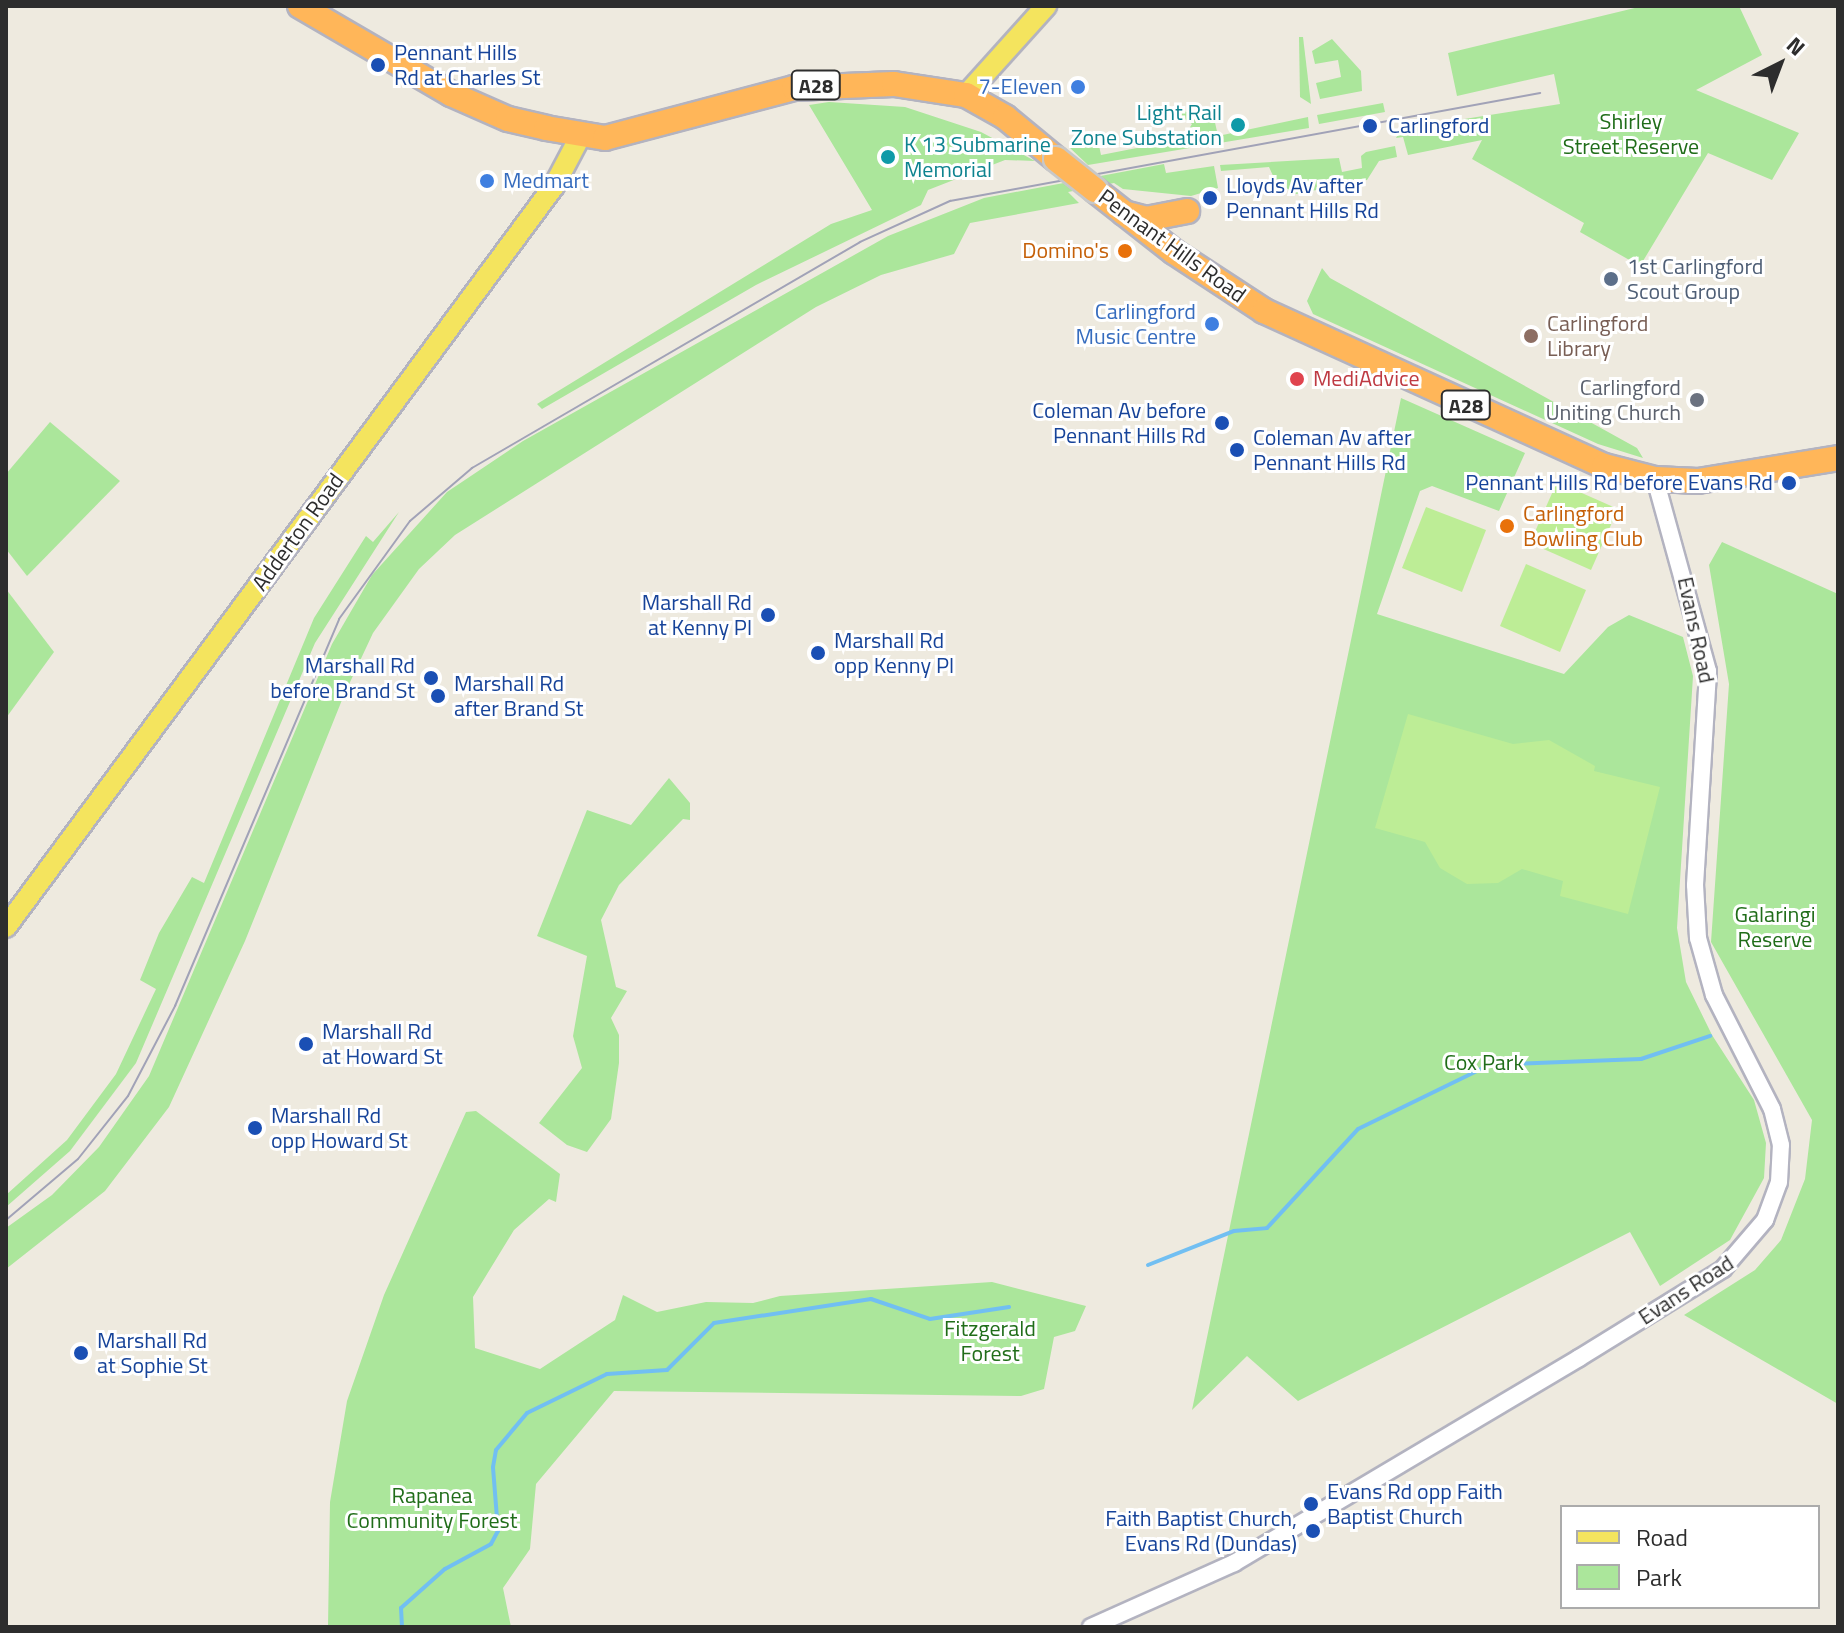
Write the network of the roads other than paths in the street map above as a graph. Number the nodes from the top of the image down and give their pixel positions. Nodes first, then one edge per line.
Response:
1 (300, 6) edge
2 (1046, 6) edge
3 (966, 95) junction
4 (582, 133) junction
5 (1187, 211) dead end
6 (1124, 213) junction
7 (1838, 458) edge
8 (1655, 479) junction
9 (6, 927) edge
10 (1091, 1627) edge

1 - 4 highway, Pennant Hills Road / A28
2 - 3 main road
3 - 4 highway, Pennant Hills Road / A28
3 - 6 highway, Pennant Hills Road / A28, bridge
4 - 9 main road, Adderton Road
5 - 6 highway
6 - 8 highway, Pennant Hills Road / A28
7 - 8 highway, Pennant Hills Road / A28
8 - 10 street, Evans Road

